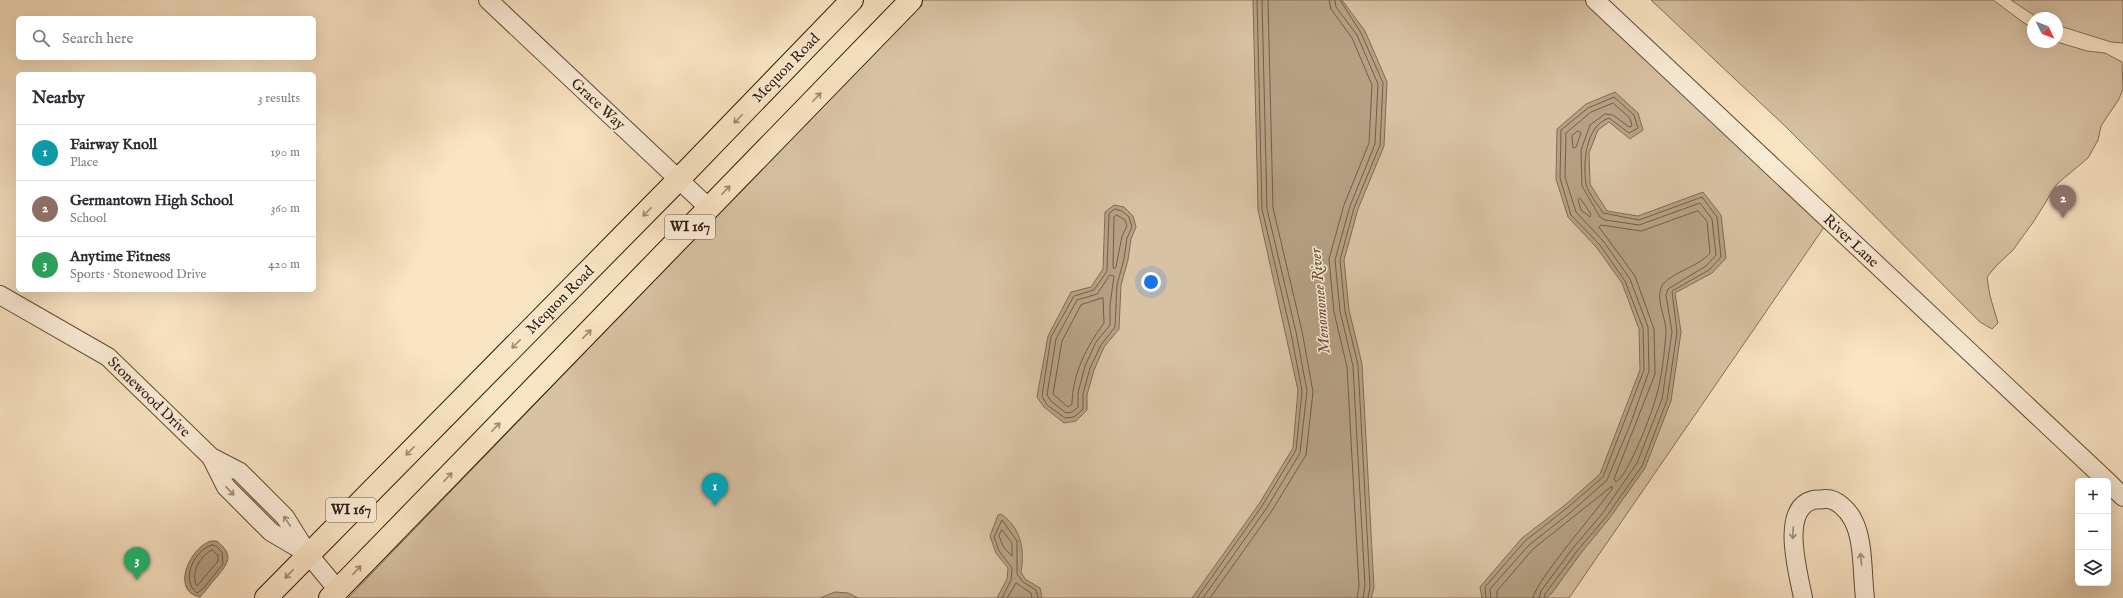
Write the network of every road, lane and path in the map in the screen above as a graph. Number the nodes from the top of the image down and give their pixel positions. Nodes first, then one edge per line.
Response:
1 (488, 0) edge
2 (852, 0) edge
3 (911, 0) edge
4 (1595, 0) edge
5 (679, 179) junction
6 (709, 208) junction
7 (0, 296) edge
8 (2103, 478) edge
9 (2111, 486) edge
10 (2123, 496) edge
11 (308, 554) junction
12 (334, 594) edge
13 (266, 598) edge
14 (1803, 598) edge
15 (1864, 598) edge

1 - 5 street, Grace Way
2 -> 5 main road, Mequon Road / WI 167
6 -> 3 main road, WI 167
4 - 8 street, River Lane
5 - 6 street, Grace Way
5 -> 11 main road, Mequon Road / WI 167
12 -> 6 main road, WI 167
7 - 11 street, Stonewood Drive
9 - 10 street, River Lane
11 - 12 street, Stonewood Drive
11 -> 13 main road, Mequon Road / WI 167
15 -> 14 street

